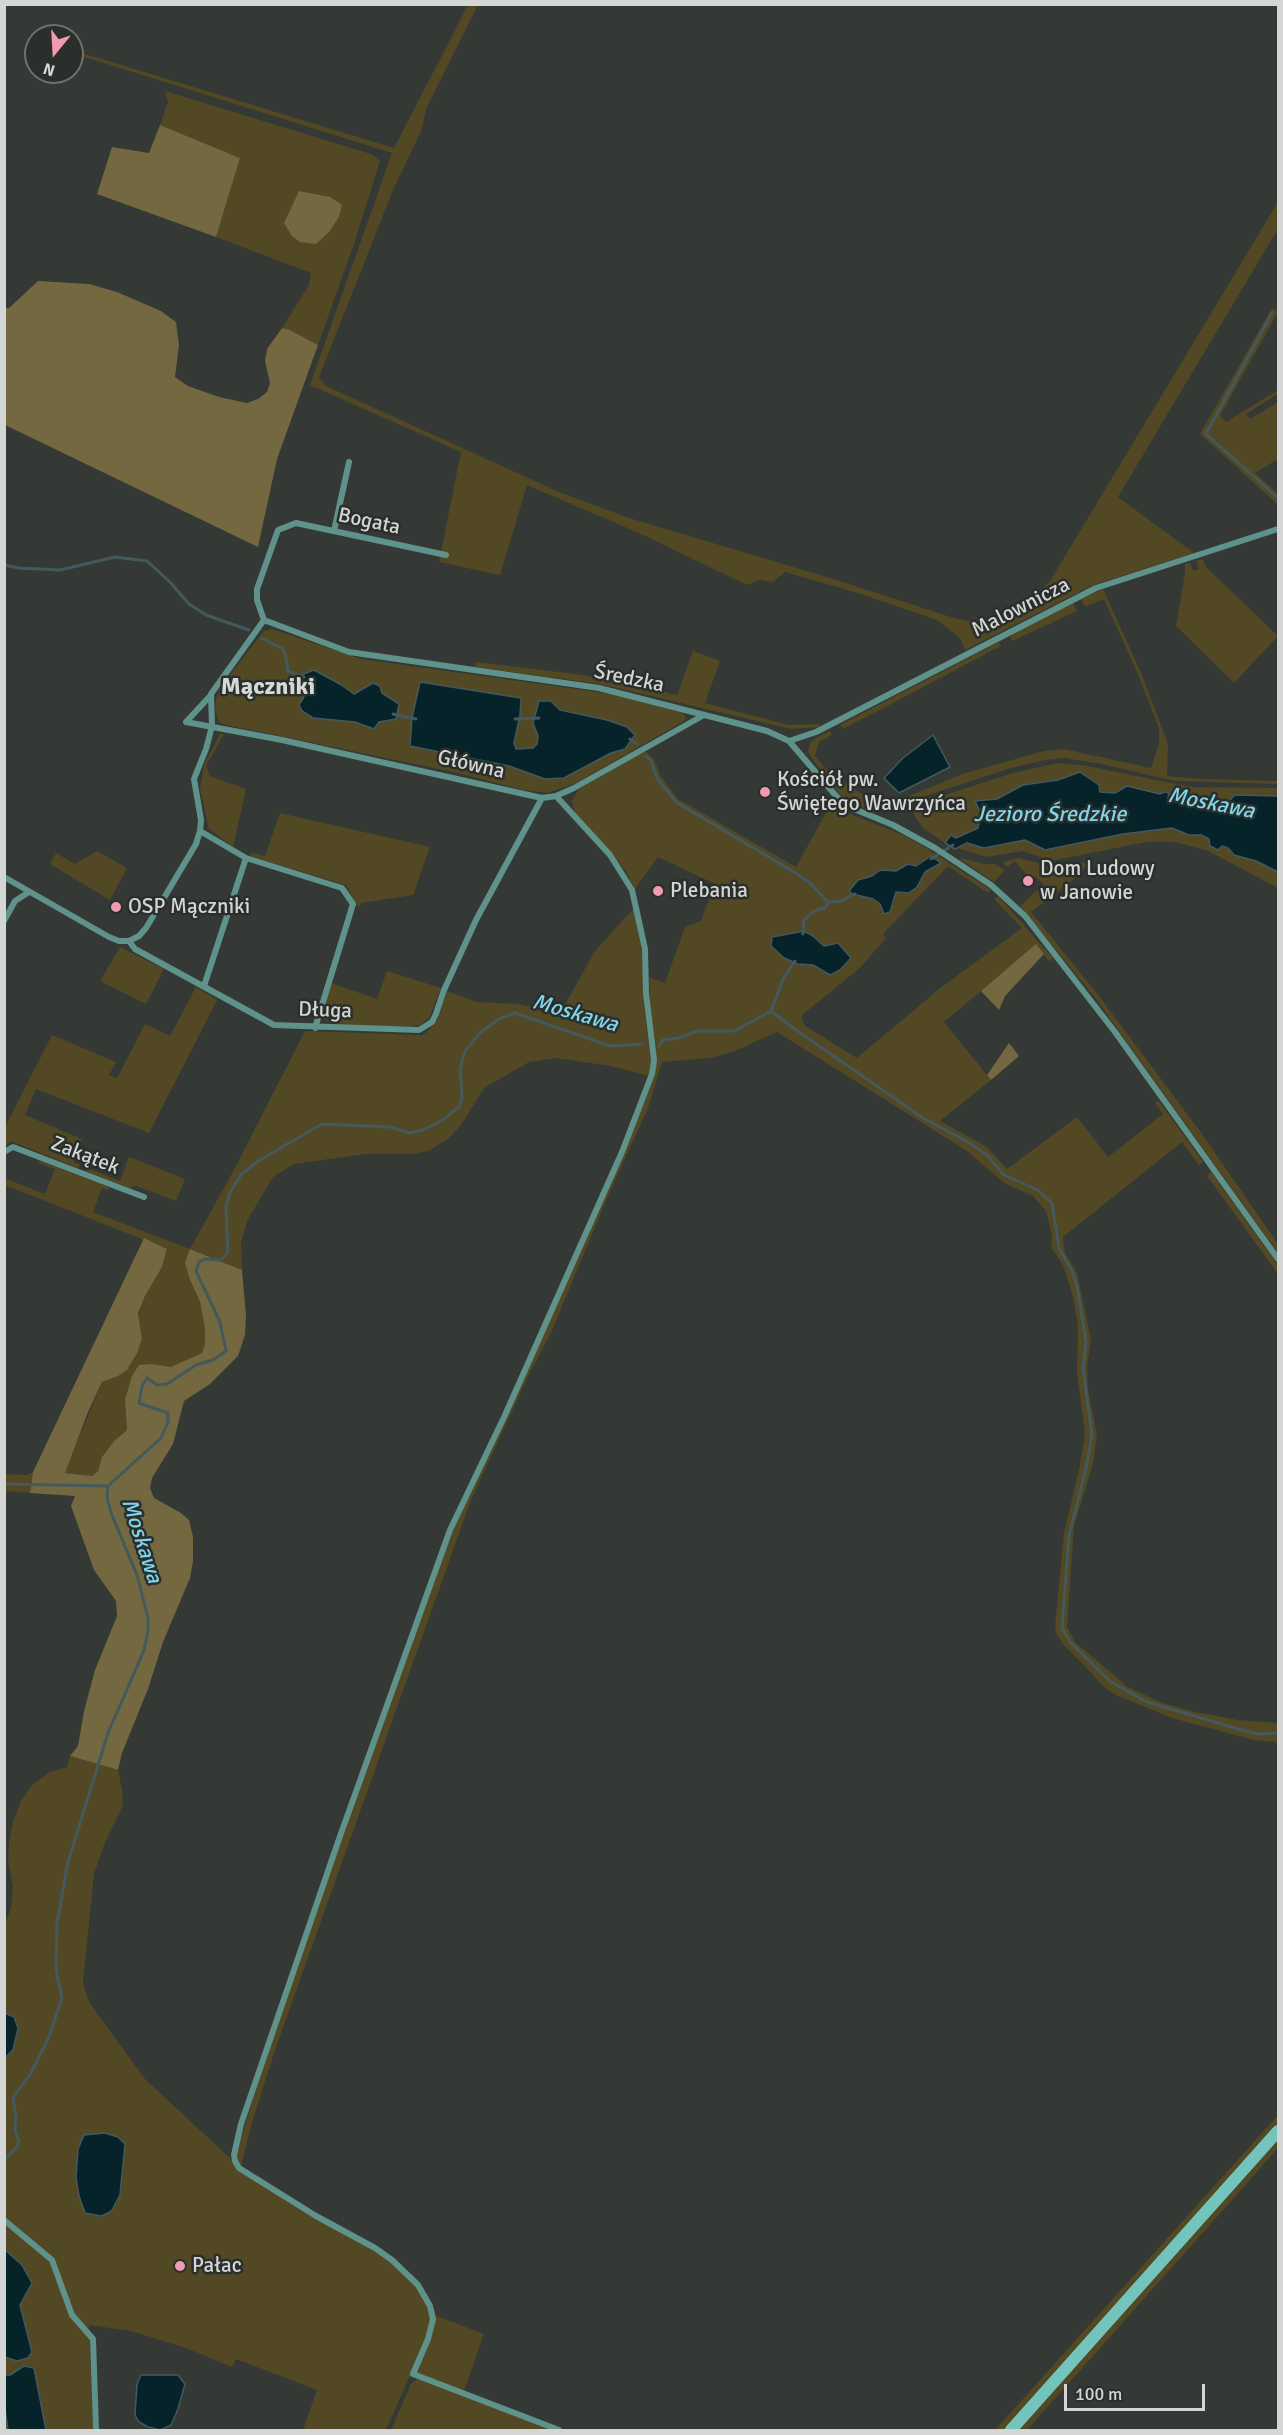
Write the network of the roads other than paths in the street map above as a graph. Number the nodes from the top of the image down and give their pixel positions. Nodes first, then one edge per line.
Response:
1 (349, 462) dead end
2 (1278, 529) edge
3 (334, 531) junction
4 (446, 555) dead end
5 (264, 620) junction
6 (212, 694) junction
7 (705, 714) junction
8 (212, 726) junction
9 (789, 741) junction
10 (556, 796) junction
11 (542, 798) junction
12 (200, 831) junction
13 (246, 858) junction
14 (4, 877) edge
15 (29, 892) junction
16 (4, 921) edge
17 (129, 941) junction
18 (204, 986) junction
19 (315, 1028) junction
20 (4, 1152) edge
21 (144, 1197) dead end
22 (1278, 1259) edge
23 (1278, 2131) edge
24 (4, 2220) edge
25 (96, 2430) edge
26 (559, 2430) edge
27 (1011, 2430) edge

1 - 3 street
2 - 9 street, Malownicza
3 - 4 street, Bogata
3 - 5 street, Bogata
5 - 6 street
5 - 7 street, Średzka
6 - 8 street
6 - 8 street, Główna
7 - 9 street, Średzka
7 - 10 street, Główna
8 - 11 street, Główna
8 - 12 street
9 - 22 street, Średzka
10 - 11 street, Główna
10 - 26 street
11 - 19 street, Długa
12 - 13 street
12 - 17 street
13 - 18 street
13 - 19 street
14 - 15 street, Długa
15 - 16 street
15 - 17 street, Długa
17 - 18 street, Długa
18 - 19 street, Długa
20 - 21 street, Zakątek
23 - 27 street
24 - 25 street

